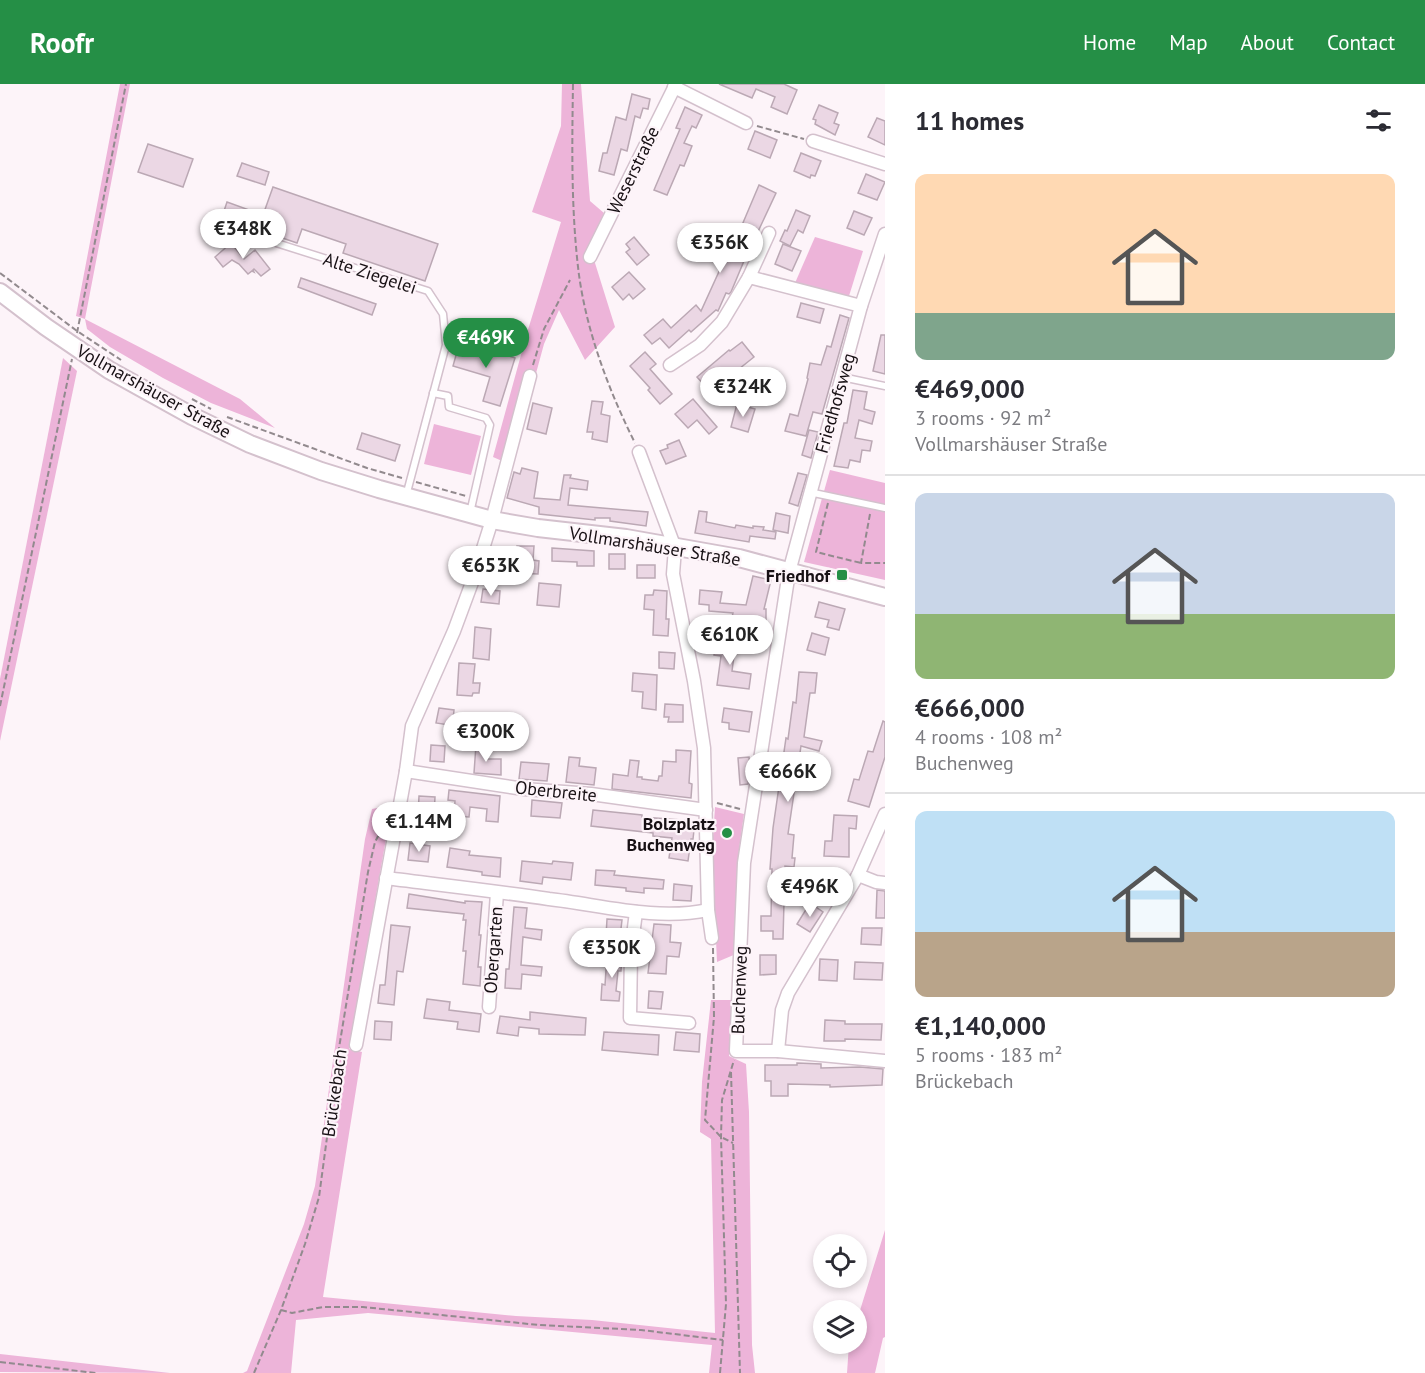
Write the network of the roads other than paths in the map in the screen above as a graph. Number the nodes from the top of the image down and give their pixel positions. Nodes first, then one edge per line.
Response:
1 (675, 86) edge
2 (746, 123) road end
3 (813, 141) road end
4 (885, 164) edge
5 (210, 222) dead end
6 (769, 233) dead end
7 (885, 234) edge
8 (590, 256) dead end
9 (749, 277) junction
10 (0, 292) edge
11 (861, 306) junction
12 (670, 365) dead end
13 (530, 376) road end
14 (842, 377) junction
15 (885, 386) edge
16 (433, 393) junction
17 (639, 452) road end
18 (809, 492) junction
19 (405, 497) junction
20 (471, 508) junction
21 (885, 508) edge
22 (492, 520) junction
23 (675, 548) junction
24 (789, 572) junction
25 (885, 597) edge
26 (406, 771) junction
27 (706, 805) junction
28 (885, 814) edge
29 (858, 875) junction
30 (386, 878) junction
31 (885, 883) edge
32 (497, 893) junction
33 (708, 910) junction
34 (636, 912) junction
35 (712, 938) road end
36 (489, 1007) dead end
37 (689, 1023) dead end
38 (356, 1045) dead end
39 (778, 1051) junction
40 (885, 1061) edge

1 - 2 street
1 - 8 street, Weserstraße
3 - 4 street
5 - 16 lane, Alte Ziegelei
6 - 9 street
7 - 11 street, Friedhofsweg
9 - 11 street
9 - 12 street
10 - 19 main road, Vollmarshäuser Straße
11 - 14 street, Friedhofsweg
13 - 22 street
14 - 15 lane
14 - 18 street, Friedhofsweg
16 - 19 lane, Alte Ziegelei
16 - 20 lane
17 - 23 street
18 - 21 lane
18 - 24 street, Friedhofsweg
19 - 20 main road, Vollmarshäuser Straße
20 - 22 main road, Vollmarshäuser Straße
22 - 23 main road, Vollmarshäuser Straße
22 - 26 street, Brückebach
23 - 24 main road, Vollmarshäuser Straße
23 - 27 street
24 - 25 main road, Vollmarshäuser Straße
24 - 39 street, Buchenweg
26 - 27 street, Oberbreite
26 - 30 street, Brückebach
27 - 33 street
28 - 29 street
29 - 31 street
29 - 39 street
30 - 32 street, Obergarten
30 - 38 street, Brückebach
32 - 34 street, Obergarten
32 - 36 street, Obergarten
33 - 34 street, Obergarten
33 - 35 street
34 - 37 street
39 - 40 street

